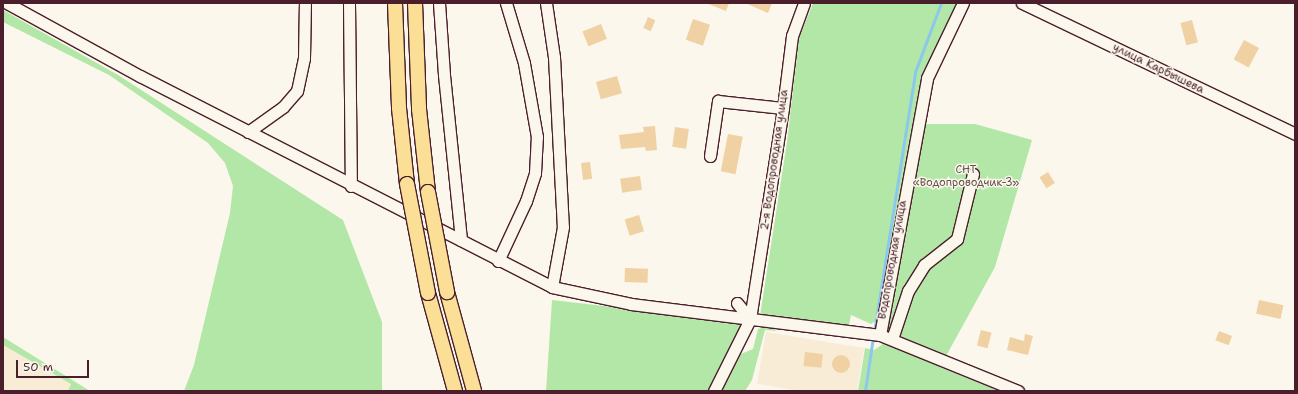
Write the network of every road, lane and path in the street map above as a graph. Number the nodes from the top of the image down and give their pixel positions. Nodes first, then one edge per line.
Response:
1 (7, 3) edge
2 (305, 3) edge
3 (348, 3) edge
4 (395, 3) edge
5 (415, 3) edge
6 (439, 3) edge
7 (506, 3) edge
8 (546, 3) edge
9 (804, 3) edge
10 (963, 3) edge
11 (1022, 3) edge
12 (783, 108) junction
13 (248, 132) junction
14 (1295, 134) edge
15 (710, 156) dead end
16 (973, 174) dead end
17 (351, 186) junction
18 (462, 240) junction
19 (498, 261) junction
20 (552, 287) junction
21 (737, 303) dead end
22 (750, 319) junction
23 (880, 335) junction
24 (892, 339) junction
25 (455, 391) edge
26 (474, 391) edge
27 (714, 391) edge
28 (1018, 391) edge

1 - 13 street
2 - 13 street
3 - 17 street
4 - 25 main road, bridge
5 - 26 main road, bridge
6 - 18 street
7 - 19 street
8 - 20 street
9 - 12 street, 2-я Водопроводная улица
10 - 23 street, Водопроводная улица
11 - 14 street, улица Карбышева
12 - 15 street
12 - 22 street, 2-я Водопроводная улица
13 - 17 street
16 - 24 street
17 - 18 street
18 - 19 street
19 - 20 street
20 - 22 street
21 - 22 street
22 - 23 street
22 - 27 street, 2-я Водопроводная улица
23 - 24 street
24 - 28 street

